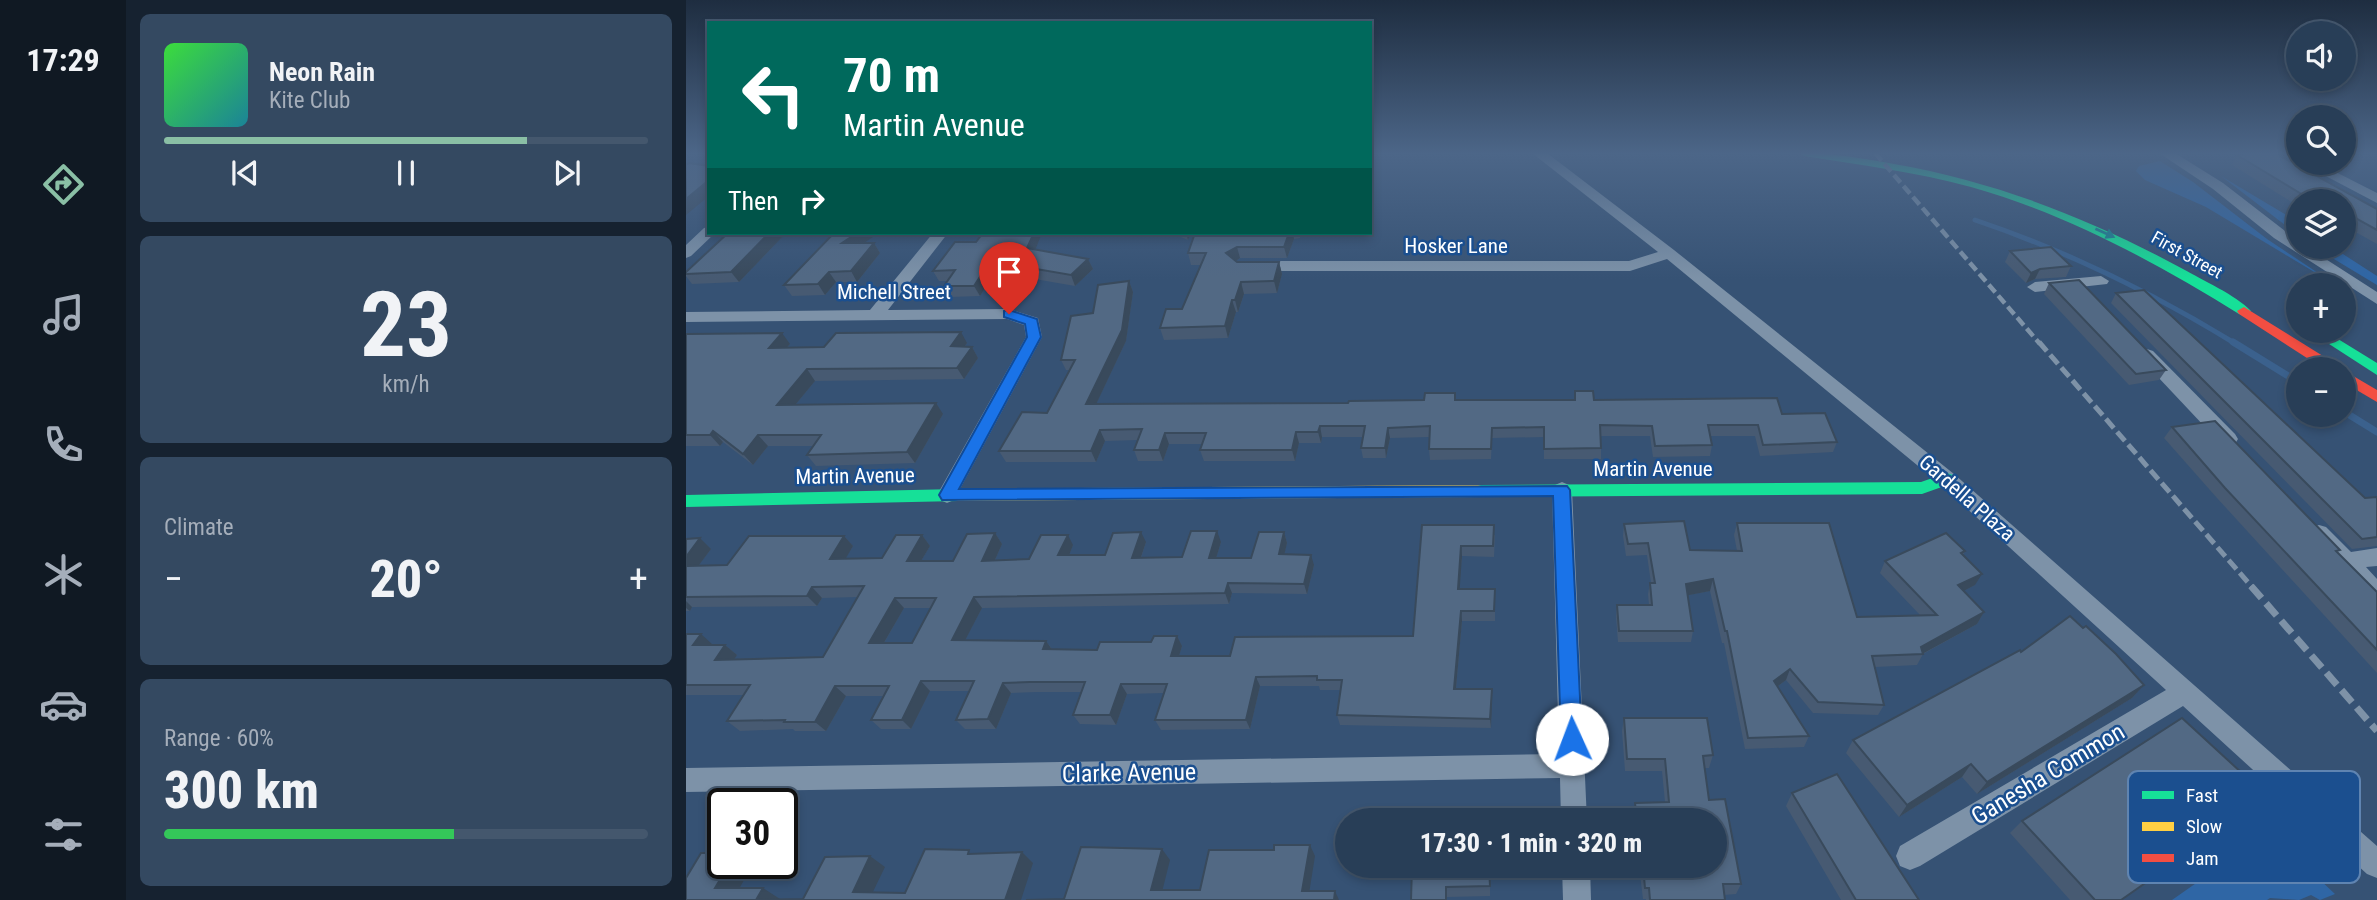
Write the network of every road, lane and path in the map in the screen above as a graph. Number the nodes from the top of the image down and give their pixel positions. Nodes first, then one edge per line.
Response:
1 (1594, 195) edge
2 (2004, 195) edge
3 (2049, 195) edge
4 (2229, 195) edge
5 (2108, 217) dead end
6 (707, 233) edge
7 (939, 235) edge
8 (686, 253) edge
9 (1670, 253) junction
10 (1241, 266) edge
11 (2101, 281) dead end
12 (2078, 283) junction
13 (2035, 287) dead end
14 (2377, 299) edge
15 (2097, 303) edge
16 (875, 315) junction
17 (686, 317) edge
18 (2133, 341) edge
19 (2335, 343) edge
20 (2316, 357) edge
21 (2377, 370) edge
22 (2356, 383) edge
23 (2377, 397) edge
24 (2242, 453) edge
25 (1947, 479) junction
26 (1562, 490) junction
27 (947, 495) junction
28 (686, 501) edge
29 (2308, 522) edge
30 (2377, 557) edge
31 (2347, 561) junction
32 (2377, 593) edge
33 (2186, 691) junction
34 (1573, 766) junction
35 (2274, 771) edge
36 (686, 780) edge
37 (1574, 808) edge
38 (2360, 849) edge
39 (1910, 856) dead end
40 (2377, 864) edge
41 (1576, 878) edge
42 (1577, 900) edge

1 - 9 street, Gardella Plaza
2 -> 20 street, First Street
3 - 5 street
4 - 14 street
6 - 8 street
7 - 16 street
9 - 10 street, Hosker Lane
9 - 25 street, Gardella Plaza
11 - 12 street
12 - 13 street
12 - 15 street
16 - 17 street, Michell Street
16 - 27 street, Michell Street
18 - 24 street
19 - 21 street
22 - 23 street
25 - 26 street, Martin Avenue
25 - 33 street, Gardella Plaza
26 - 27 street, Martin Avenue
26 - 34 street
27 - 28 street, Martin Avenue
29 - 31 street
30 - 31 street
31 - 32 street
33 - 35 street, Gardella Plaza
33 - 39 street, Ganesha Common
34 - 36 street, Clarke Avenue
34 - 37 street
38 - 40 street, Gardella Plaza
41 - 42 street

